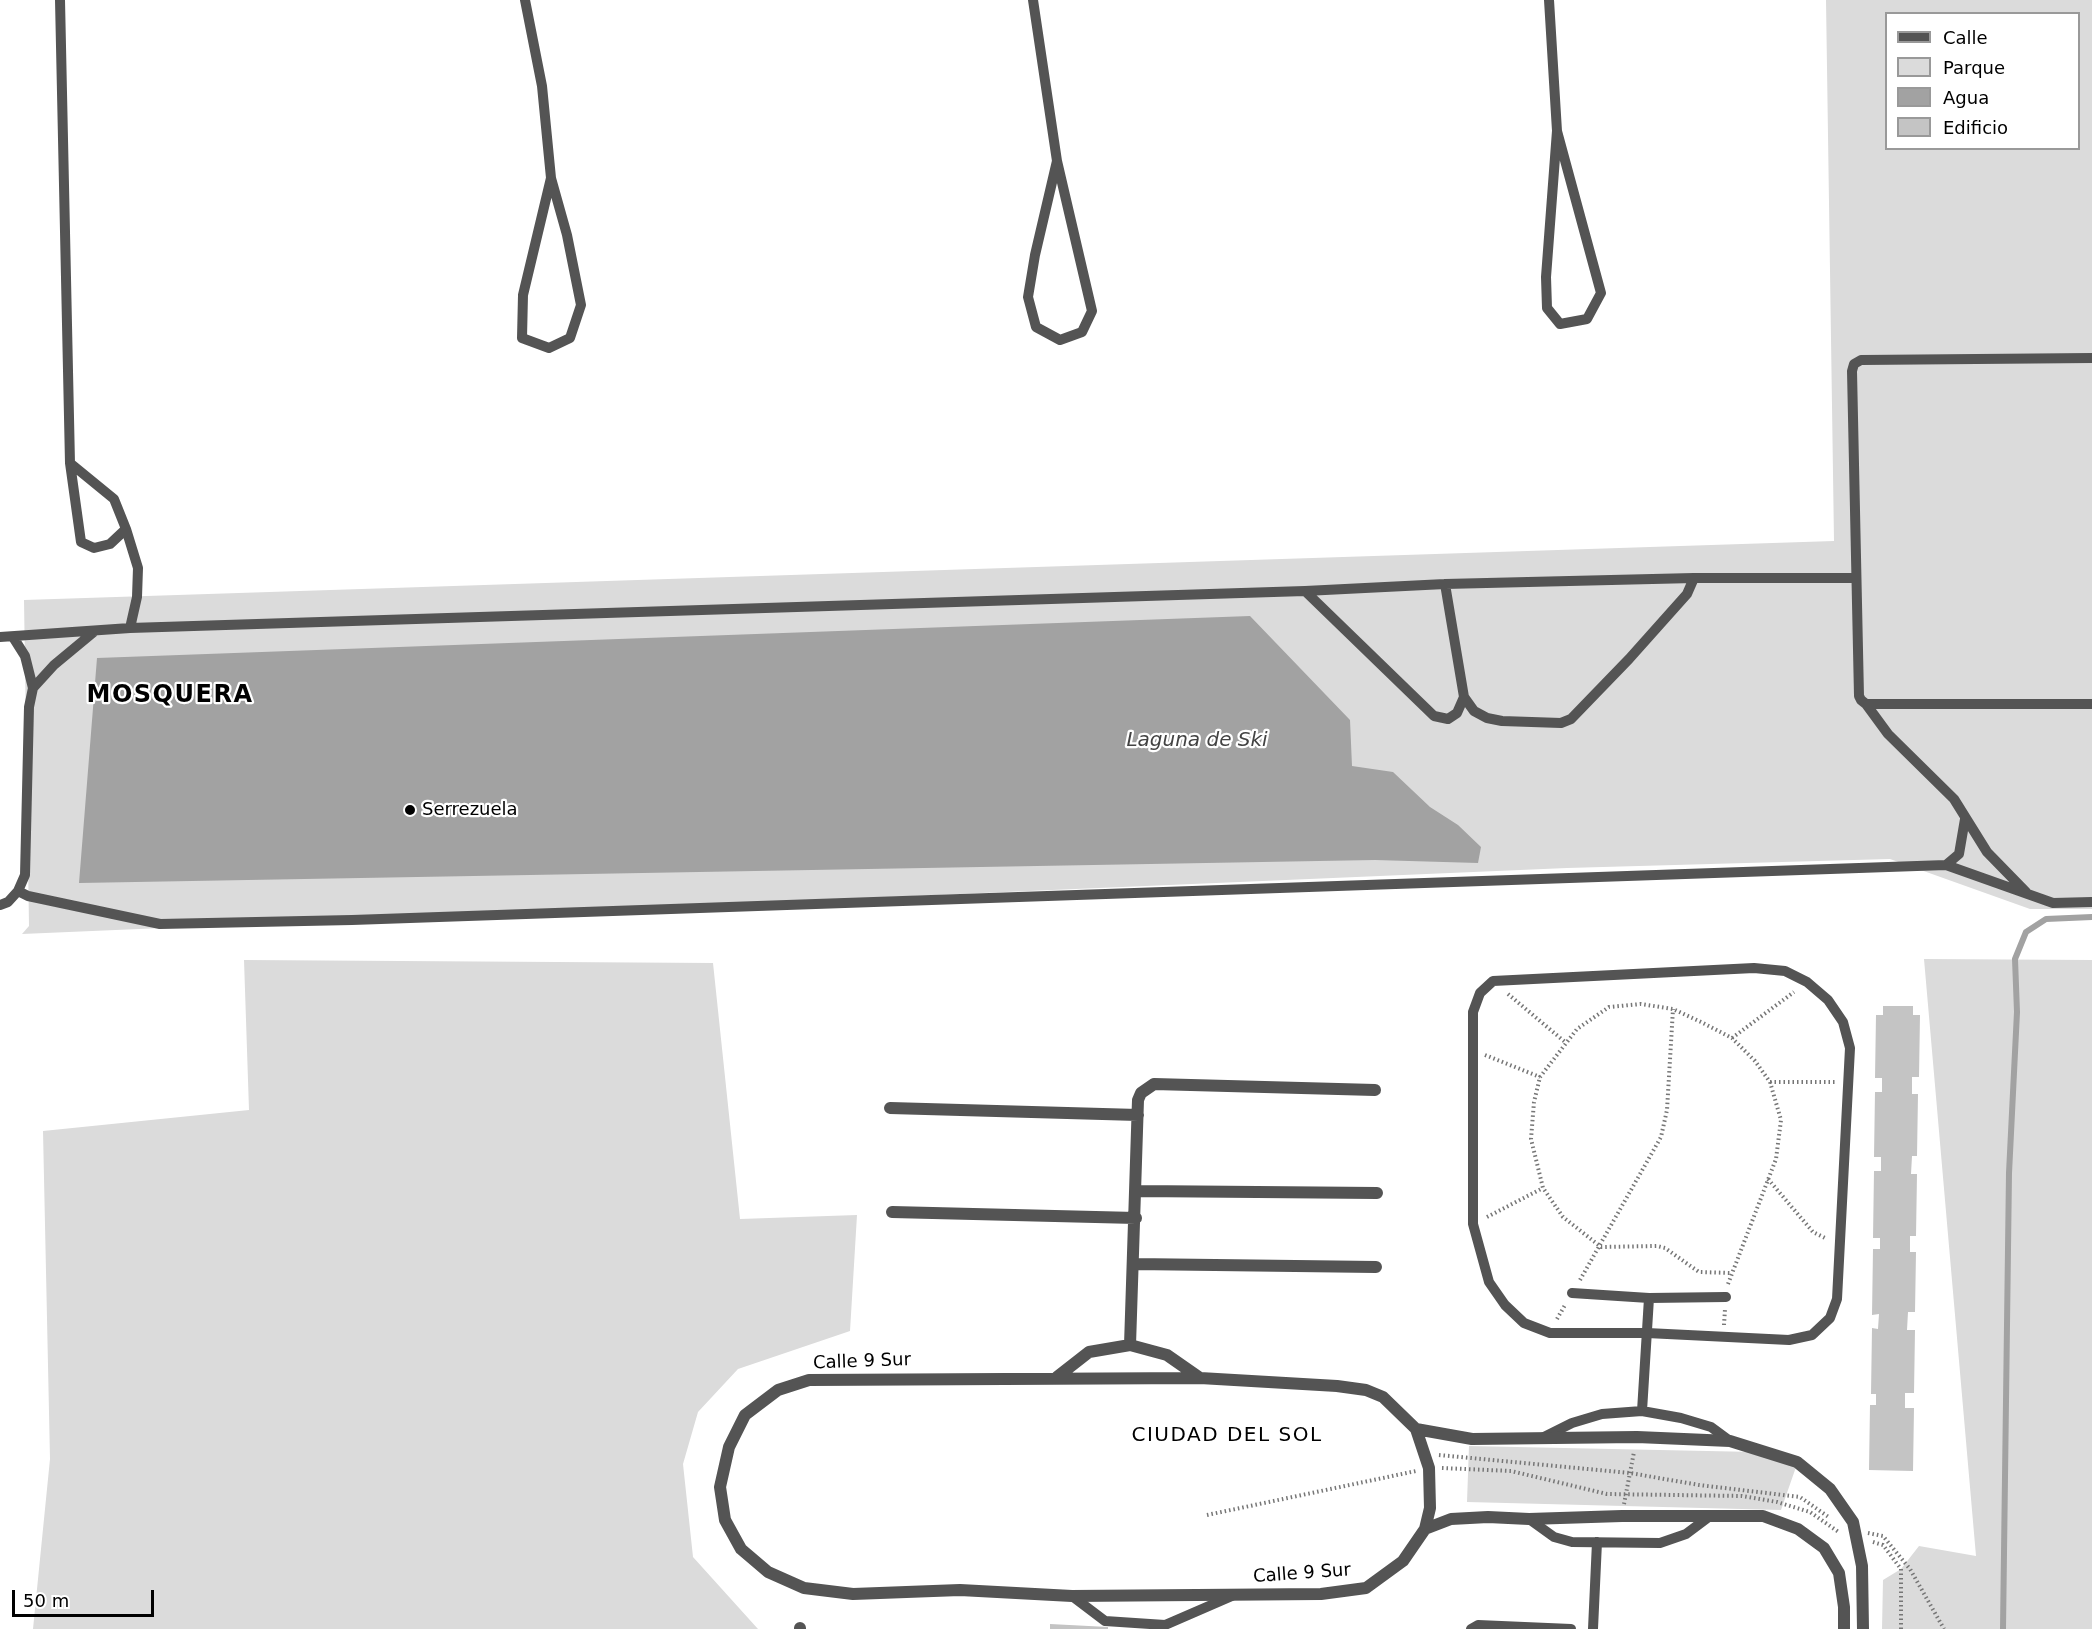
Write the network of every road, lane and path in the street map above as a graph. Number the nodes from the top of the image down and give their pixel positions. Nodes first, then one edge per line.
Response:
1 (60, 0) edge
2 (525, 0) edge
3 (1033, 0) edge
4 (1549, 0) edge
5 (1557, 131) junction
6 (1057, 161) junction
7 (551, 178) junction
8 (2092, 358) edge
9 (70, 463) junction
10 (126, 529) junction
11 (1694, 578) junction
12 (1856, 578) junction
13 (1445, 584) junction
14 (1305, 591) junction
15 (130, 628) junction
16 (95, 631) junction
17 (13, 637) junction
18 (0, 638) edge
19 (33, 688) junction
20 (1464, 697) junction
21 (1866, 704) junction
22 (2092, 704) edge
23 (1965, 816) junction
24 (1946, 866) junction
25 (18, 891) junction
26 (2028, 894) junction
27 (2092, 902) edge
28 (0, 905) edge
29 (1492, 981) junction
30 (1807, 982) junction
31 (1673, 1009) junction
32 (1732, 1038) junction
33 (1565, 1042) junction
34 (1473, 1050) junction
35 (1540, 1077) junction
36 (1770, 1082) junction
37 (1848, 1082) junction
38 (1375, 1090) dead end
39 (890, 1107) dead end
40 (1138, 1115) junction
41 (1768, 1179) junction
42 (1543, 1188) junction
43 (1137, 1191) junction
44 (1377, 1193) dead end
45 (892, 1212) dead end
46 (1136, 1218) junction
47 (1473, 1224) junction
48 (1840, 1240) junction
49 (1601, 1247) junction
50 (1134, 1264) junction
51 (1376, 1267) dead end
52 (1572, 1293) junction
53 (1726, 1297) dead end
54 (1649, 1298) junction
55 (1550, 1333) junction
56 (1647, 1333) junction
57 (1130, 1345) junction
58 (1057, 1377) junction
59 (1200, 1378) junction
60 (1642, 1411) junction
61 (1416, 1429) junction
62 (1544, 1437) junction
63 (1637, 1437) junction
64 (1730, 1441) junction
65 (1429, 1468) junction
66 (1626, 1493) junction
67 (1207, 1515) dead end
68 (1622, 1516) junction
69 (1710, 1516) junction
70 (1529, 1519) junction
71 (1425, 1529) junction
72 (1858, 1539) junction
73 (1597, 1542) junction
74 (1072, 1596) junction
75 (1232, 1596) junction
76 (1863, 1628) edge
77 (1471, 1629) edge
78 (1571, 1629) edge
79 (1593, 1629) edge
80 (1844, 1629) edge
81 (1901, 1629) edge

1 - 9 lane
2 - 7 lane
3 - 6 lane
4 - 5 lane
5 - 5 lane
6 - 6 lane
7 - 7 lane
8 - 12 lane
9 - 10 lane
9 - 10 lane
10 - 15 lane
11 - 12 lane
11 - 13 lane
11 - 20 lane
12 - 21 lane
13 - 14 lane
13 - 20 lane
14 - 15 lane
14 - 20 lane
15 - 16 lane
16 - 17 lane
16 - 19 lane
17 - 18 lane
17 - 19 lane
19 - 25 lane
21 - 22 lane
21 - 23 lane
23 - 24 lane
23 - 26 lane
24 - 25 lane
24 - 26 lane
25 - 28 lane
26 - 27 lane
29 - 30 lane
29 - 33 path
29 - 34 lane
30 - 32 path
30 - 37 lane
31 - 32 path
31 - 33 path
31 - 49 path
32 - 36 path
33 - 35 path
34 - 35 path
34 - 47 lane
35 - 42 path
36 - 37 path
36 - 41 path
37 - 48 lane
38 - 40 street
39 - 40 street
40 - 43 street
41 - 48 path
41 - 49 path
42 - 47 path
42 - 49 path
43 - 44 street
43 - 46 street
45 - 46 street
46 - 50 street
47 - 55 lane
48 - 56 lane
49 - 52 path
50 - 51 street
50 - 57 street
52 - 54 lane
52 - 55 path
53 - 54 lane
54 - 56 lane
55 - 56 lane
56 - 60 lane
57 - 58 street
57 - 59 street
58 - 59 street, Calle 9 Sur
58 - 74 street, Calle 9 Sur
59 - 61 street, Calle 9 Sur
60 - 62 lane
60 - 64 lane
61 - 62 street
61 - 65 street
62 - 63 street
63 - 64 street
63 - 66 path
64 - 72 street
65 - 66 path
65 - 67 path
65 - 71 street
66 - 68 path
66 - 72 path
68 - 69 street
68 - 70 street
69 - 73 lane
69 - 80 street
70 - 71 street
70 - 73 lane
71 - 75 street, Calle 9 Sur
72 - 76 street
72 - 81 path
73 - 79 lane
74 - 75 street, Calle 9 Sur
74 - 75 lane
77 - 78 lane

